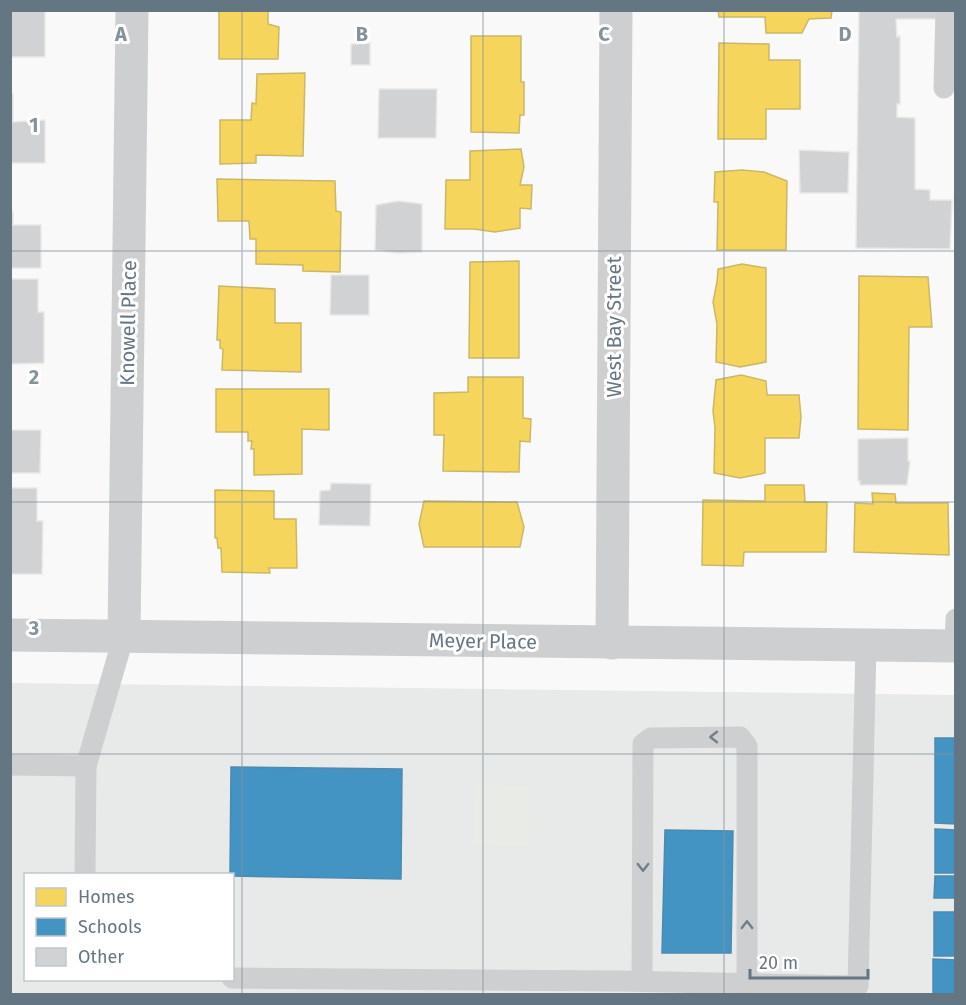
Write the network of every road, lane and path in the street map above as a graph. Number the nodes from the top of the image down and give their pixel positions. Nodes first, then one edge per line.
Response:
1 (132, 10) edge
2 (616, 10) edge
3 (946, 10) edge
4 (945, 88) dead end
5 (956, 619) edge
6 (10, 635) edge
7 (124, 635) junction
8 (612, 643) junction
9 (866, 646) junction
10 (955, 646) edge
11 (10, 765) edge
12 (86, 766) junction
13 (85, 873) edge
14 (234, 978) edge
15 (642, 981) junction
16 (747, 983) junction

1 - 7 street, Knowell Place
2 - 8 street, West Bay Street
3 - 4 lane
5 - 10 lane
6 - 7 street, Meyer Place
7 - 8 street, Meyer Place
7 - 12 lane
8 - 9 street, Meyer Place
9 - 10 street, Meyer Place
9 - 16 lane
11 - 12 lane
12 - 13 lane
14 - 15 lane
15 - 16 lane
16 -> 15 lane

